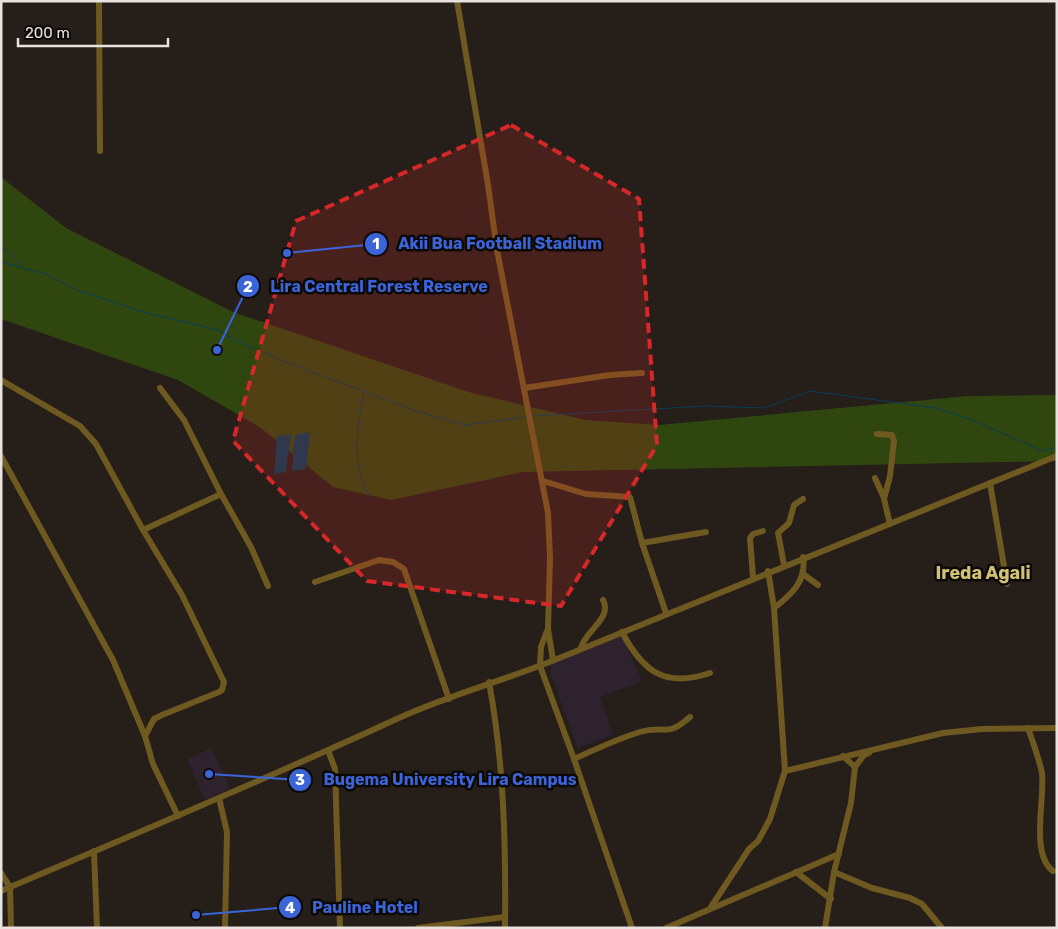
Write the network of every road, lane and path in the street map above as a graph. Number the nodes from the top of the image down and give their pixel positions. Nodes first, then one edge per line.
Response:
1 (98, 1) edge
2 (457, 1) edge
3 (100, 151) dead end
4 (642, 373) dead end
5 (1, 380) edge
6 (160, 388) dead end
7 (524, 388) junction
8 (877, 434) dead end
9 (1, 456) edge
10 (1057, 456) edge
11 (876, 478) dead end
12 (543, 482) junction
13 (990, 483) junction
14 (221, 494) junction
15 (803, 499) dead end
16 (884, 499) junction
17 (890, 524) junction
18 (143, 530) junction
19 (763, 531) dead end
20 (706, 532) dead end
21 (642, 543) junction
22 (803, 557) junction
23 (784, 565) junction
24 (768, 571) junction
25 (803, 574) junction
26 (752, 577) junction
27 (315, 582) dead end
28 (1007, 584) dead end
29 (818, 585) dead end
30 (268, 586) dead end
31 (604, 600) dead end
32 (774, 608) junction
33 (666, 613) junction
34 (548, 629) junction
35 (622, 632) junction
36 (581, 648) junction
37 (553, 660) junction
38 (540, 666) junction
39 (710, 673) dead end
40 (488, 682) junction
41 (449, 698) junction
42 (690, 717) dead end
43 (1028, 728) junction
44 (1057, 728) edge
45 (145, 736) junction
46 (328, 750) junction
47 (877, 750) junction
48 (843, 756) junction
49 (574, 759) junction
50 (855, 767) junction
51 (784, 771) junction
52 (219, 798) junction
53 (178, 816) junction
54 (94, 851) junction
55 (839, 854) junction
56 (1053, 871) dead end
57 (796, 872) junction
58 (834, 872) junction
59 (1, 873) edge
60 (10, 887) junction
61 (1, 891) edge
62 (831, 899) junction
63 (711, 907) junction
64 (505, 917) junction
65 (11, 928) edge
66 (97, 928) edge
67 (225, 928) edge
68 (340, 928) edge
69 (418, 928) edge
70 (505, 928) edge
71 (632, 928) edge
72 (666, 928) edge
73 (825, 928) edge
74 (942, 928) edge

1 - 3 street
2 - 7 street
4 - 7 street
5 - 18 street
6 - 14 street
7 - 12 street
8 - 16 street
9 - 45 street
10 - 13 street
11 - 16 street
12 - 21 street
12 - 34 street
13 - 17 street
13 - 28 street
14 - 18 street
14 - 30 street
15 - 23 street
16 - 17 street
17 - 22 street
18 - 45 street
19 - 26 street
20 - 21 street
21 - 33 street
22 - 23 street
22 - 25 street
23 - 24 street
24 - 26 street
24 - 32 street
25 - 29 street
25 - 32 street
26 - 33 street
27 - 41 street
31 - 36 street
32 - 51 street
33 - 35 street
34 - 37 street
34 - 38 street
35 - 36 street
35 - 39 street
36 - 37 street
37 - 38 street
38 - 40 street
38 - 49 street
40 - 41 street
40 - 64 street
41 - 46 street
42 - 49 street
43 - 44 street
43 - 47 street
43 - 56 street
45 - 53 street
46 - 52 street
46 - 68 street
47 - 48 street
47 - 50 street
48 - 50 street
48 - 51 street
49 - 71 street
50 - 55 street
51 - 63 street
52 - 53 street
52 - 67 street
53 - 54 street
54 - 60 street
54 - 66 street
55 - 57 street
55 - 58 street
57 - 62 street
57 - 63 street
58 - 62 street
58 - 74 street
59 - 60 street
60 - 61 street
60 - 65 street
62 - 73 street
63 - 72 street
64 - 69 street
64 - 70 street

